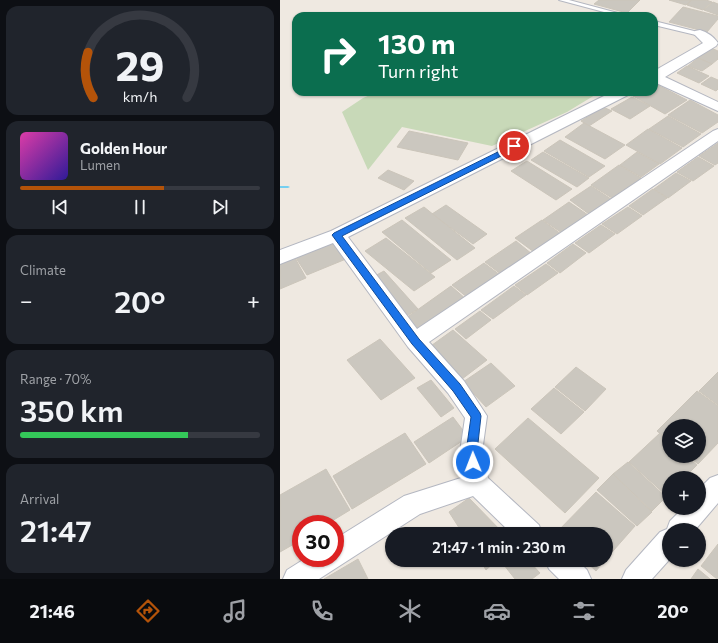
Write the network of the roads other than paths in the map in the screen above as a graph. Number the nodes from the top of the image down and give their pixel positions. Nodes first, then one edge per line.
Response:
1 (562, 0) edge
2 (610, 12) edge
3 (658, 24) edge
4 (700, 34) joint
5 (658, 75) edge
6 (658, 79) edge
7 (615, 96) edge
8 (718, 107) edge
9 (718, 134) edge
10 (336, 235) junction
11 (280, 257) edge
12 (415, 342) junction
13 (477, 484) junction
14 (718, 486) edge
15 (706, 500) edge
16 (693, 515) edge
17 (685, 523) edge
18 (523, 527) edge
19 (344, 548) edge
20 (662, 549) edge
21 (315, 567) edge
22 (565, 567) edge
23 (296, 579) edge
24 (578, 579) edge
25 (635, 579) edge

1 - 2 lane
3 - 4 lane
4 - 5 street
6 - 8 street
7 - 10 street
9 - 12 street
10 - 11 street
10 - 12 street
12 - 13 street
13 - 18 street
13 - 19 street
14 - 15 street
16 - 17 street
20 - 25 street
21 - 23 street
22 - 24 street

